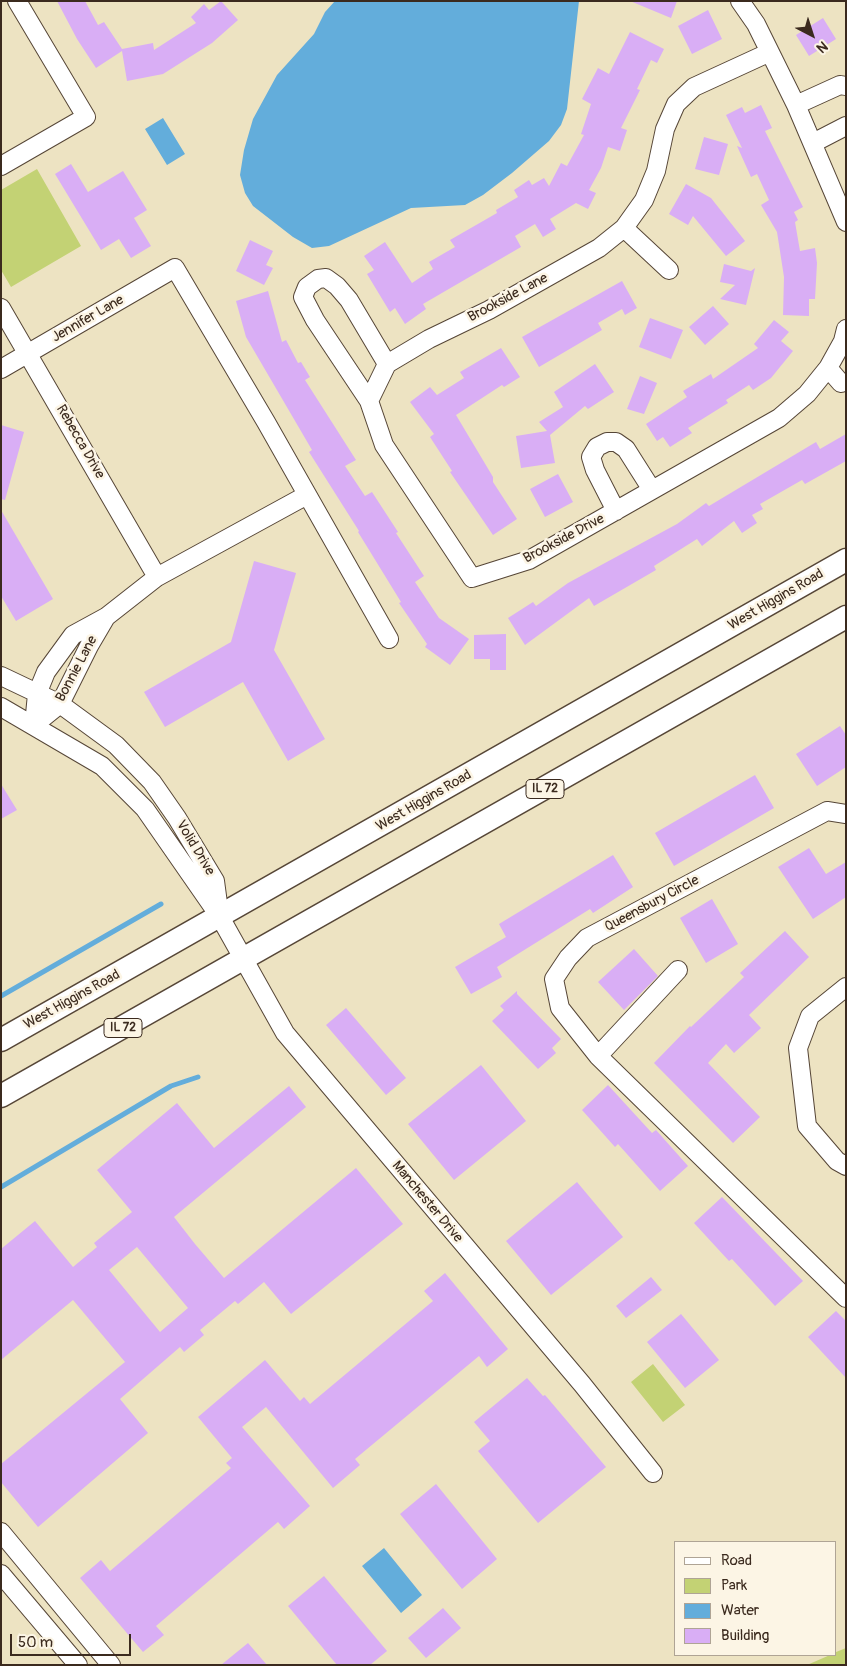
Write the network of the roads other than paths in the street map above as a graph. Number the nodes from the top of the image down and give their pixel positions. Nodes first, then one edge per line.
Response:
1 (17, 1) edge
2 (740, 1) edge
3 (768, 53) junction
4 (846, 86) edge
5 (796, 105) junction
6 (846, 126) edge
7 (813, 143) junction
8 (1, 166) edge
9 (846, 222) edge
10 (624, 228) junction
11 (669, 270) dead end
12 (1, 308) edge
13 (846, 330) edge
14 (29, 354) junction
15 (387, 364) junction
16 (828, 368) junction
17 (1, 369) edge
18 (841, 382) dead end
19 (369, 401) junction
20 (652, 490) junction
21 (307, 495) junction
22 (616, 511) junction
23 (846, 560) edge
24 (157, 577) junction
25 (106, 617) junction
26 (846, 617) edge
27 (389, 639) dead end
28 (1, 676) edge
29 (37, 694) junction
30 (60, 704) junction
31 (1, 707) edge
32 (34, 725) junction
33 (846, 814) edge
34 (220, 917) junction
35 (244, 960) junction
36 (678, 970) dead end
37 (846, 987) edge
38 (1, 1040) edge
39 (598, 1056) junction
40 (1, 1096) edge
41 (846, 1166) edge
42 (846, 1298) edge
43 (653, 1473) dead end
44 (1, 1532) edge
45 (1, 1574) edge
46 (78, 1665) edge
47 (111, 1665) edge

1 - 8 street
2 - 3 street
3 - 5 street
3 - 10 street, Brookside Lane
4 - 5 street
5 - 7 street
6 - 7 street
7 - 9 street
10 - 11 street
10 - 15 street, Brookside Lane
12 - 14 street, Rebecca Drive
13 - 16 street, Brookside Drive
14 - 17 street, Jennifer Lane
14 - 21 street, Jennifer Lane
14 - 24 street, Rebecca Drive
15 - 19 street
15 - 19 street
16 - 18 street
16 - 20 street, Brookside Drive
19 - 22 street, Brookside Drive
20 - 22 street, Brookside Drive
20 - 22 street
21 - 24 street, Bonnie Lane
21 - 27 street
23 - 34 main road, West Higgins Road
24 - 25 street, Bonnie Lane
25 - 29 street, Bonnie Lane
25 - 30 street, Bonnie Lane
26 - 35 main road, IL 72
28 - 29 street, Volid Drive
29 - 30 street, Volid Drive
29 - 32 street, Bonnie Lane
30 - 32 street, Bonnie Lane
30 - 34 street, Volid Drive
31 - 32 street, Volid Drive
32 - 34 street, Volid Drive
33 - 39 street, Queensbury Circle
34 - 35 street, Manchester Drive
34 - 38 main road, West Higgins Road
35 - 40 main road, IL 72
35 - 43 street, Manchester Drive
36 - 39 street
37 - 41 street
39 - 42 street, Queensbury Circle
44 - 47 street
45 - 46 street

